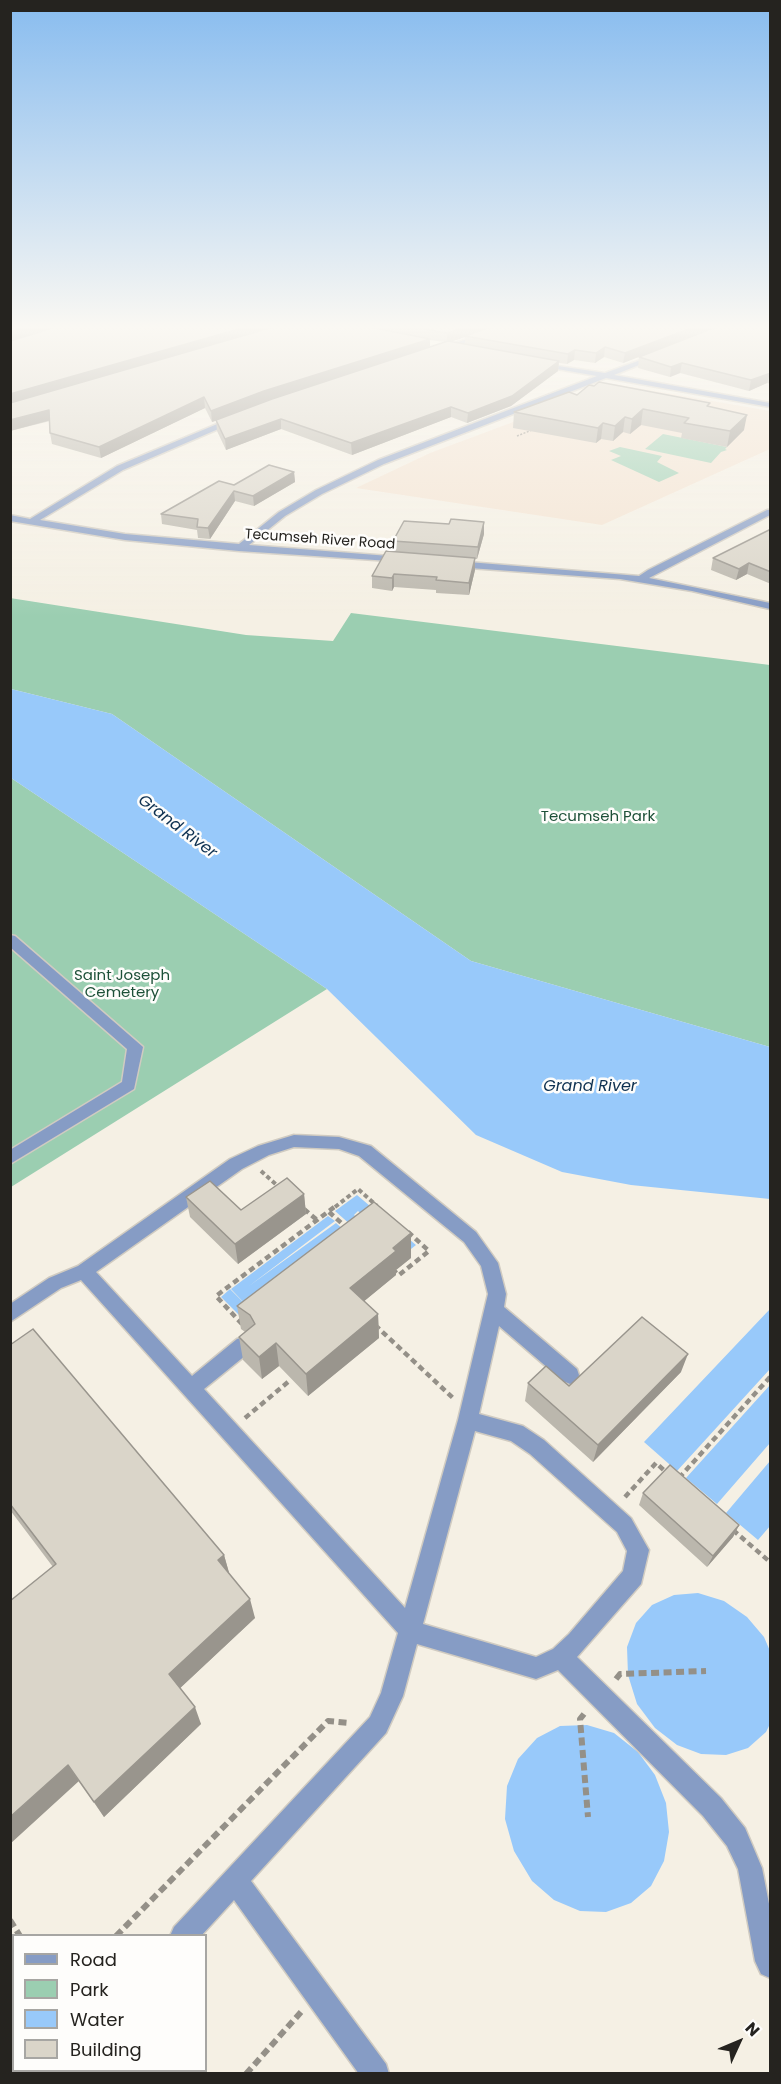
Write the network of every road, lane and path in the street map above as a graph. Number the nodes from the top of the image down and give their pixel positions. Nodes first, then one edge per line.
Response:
1 (225, 422) edge
2 (487, 422) edge
3 (536, 428) edge
4 (517, 436) dead end
5 (771, 512) edge
6 (10, 518) edge
7 (31, 522) junction
8 (238, 548) junction
9 (417, 561) edge
10 (451, 564) edge
11 (642, 579) junction
12 (771, 606) edge
13 (10, 939) edge
14 (10, 1158) edge
15 (247, 1159) junction
16 (282, 1190) edge
17 (299, 1205) edge
18 (328, 1212) junction
19 (385, 1212) edge
20 (317, 1220) junction
21 (402, 1228) edge
22 (355, 1235) edge
23 (390, 1267) edge
24 (84, 1270) junction
25 (494, 1310) junction
26 (10, 1314) edge
27 (370, 1320) edge
28 (244, 1345) joint
29 (570, 1375) dead end
30 (771, 1377) edge
31 (288, 1382) dead end
32 (191, 1388) junction
33 (469, 1417) junction
34 (229, 1430) junction
35 (676, 1480) junction
36 (685, 1488) edge
37 (610, 1513) junction
38 (728, 1525) edge
39 (771, 1562) edge
40 (411, 1631) junction
41 (561, 1657) junction
42 (706, 1671) dead end
43 (620, 1674) dead end
44 (580, 1719) dead end
45 (378, 1725) junction
46 (588, 1817) dead end
47 (235, 1880) junction
48 (10, 1920) edge
49 (19, 1934) edge
50 (117, 1934) edge
51 (184, 1934) edge
52 (771, 1965) edge
53 (318, 1993) junction
54 (246, 2073) edge
55 (376, 2073) edge

1 - 7 street
2 - 8 street
3 - 4 path
5 - 11 street
6 - 7 street, Tecumseh River Road
7 - 8 street, Tecumseh River Road
8 - 9 street, Tecumseh River Road
10 - 11 street
11 - 12 street
13 - 14 street
15 - 16 path
15 - 24 street
15 - 25 street
17 - 20 path
18 - 19 path
18 - 20 path
18 - 22 path
20 - 28 path
21 - 23 path
24 - 26 street
24 - 32 street
25 - 29 street
25 - 33 street
27 - 33 path
28 - 32 street
30 - 35 path
31 - 34 path
32 - 34 street
33 - 37 street
33 - 40 street
34 - 40 street
35 - 36 path
35 - 37 path
37 - 41 street
38 - 39 path
40 - 41 street
40 - 45 street
41 - 52 street
42 - 43 path
44 - 46 path
45 - 47 street
45 - 50 path
47 - 51 street
47 - 53 street
48 - 49 path
53 - 54 path
53 - 55 street

